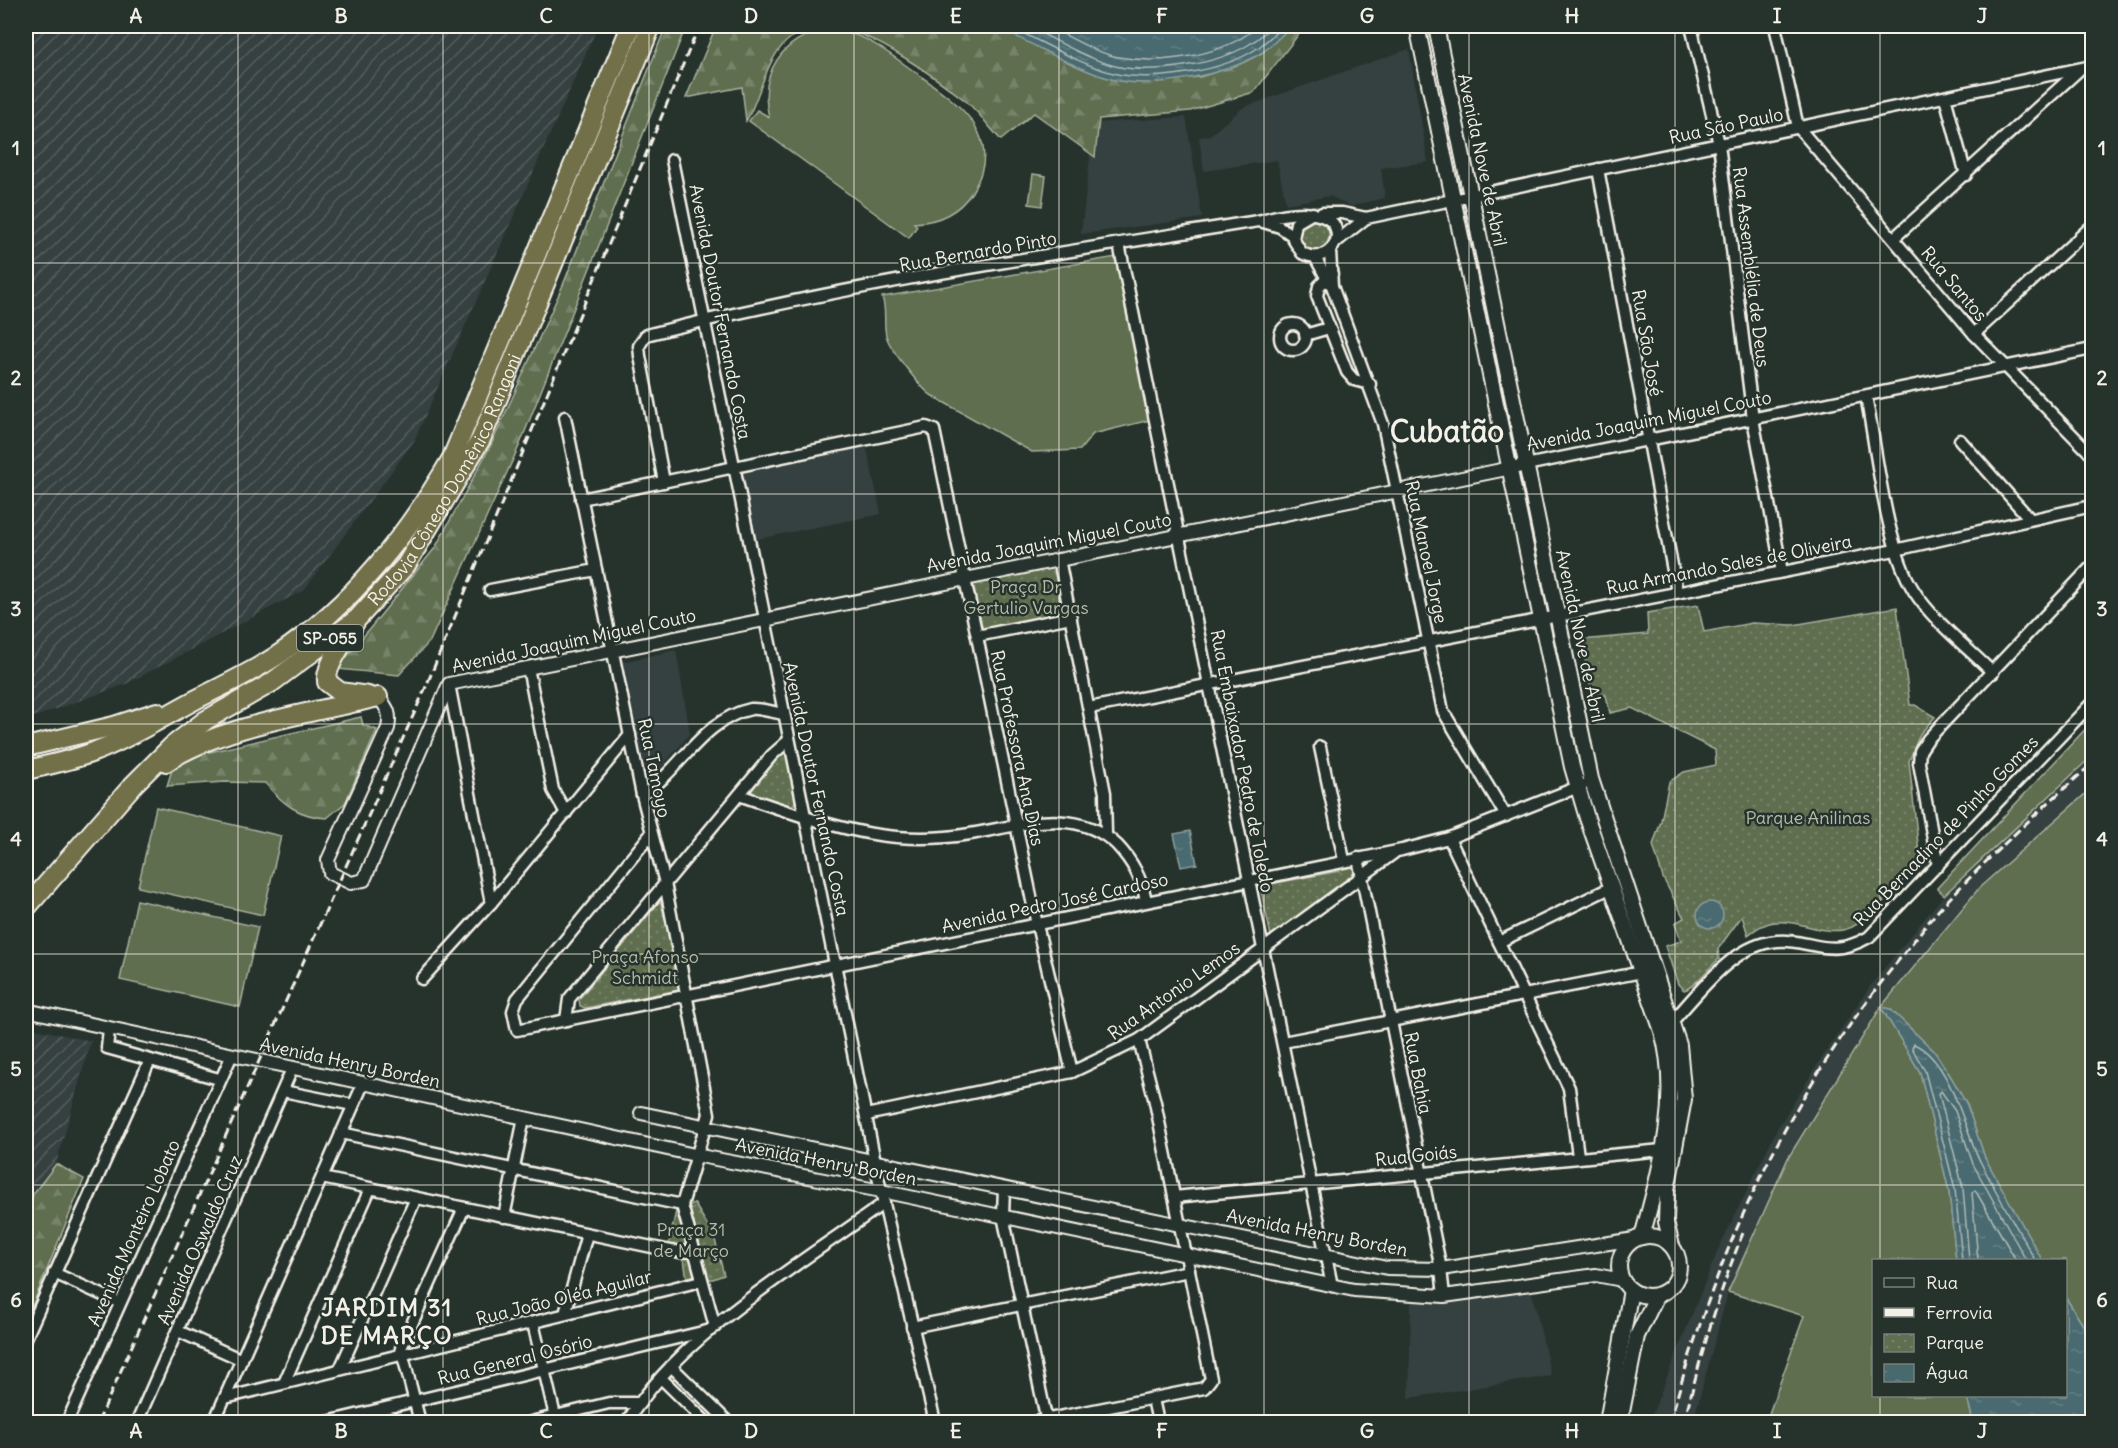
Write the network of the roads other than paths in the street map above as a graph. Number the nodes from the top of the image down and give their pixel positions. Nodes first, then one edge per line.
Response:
1 (1418, 26) edge
2 (1436, 26) edge
3 (1691, 26) edge
4 (1775, 26) edge
5 (643, 27) edge
6 (2092, 66) edge
7 (2080, 69) junction
8 (1945, 97) junction
9 (1798, 127) junction
10 (1719, 144) junction
11 (672, 160) dead end
12 (1598, 169) junction
13 (1966, 175) junction
14 (1471, 196) junction
15 (1454, 199) junction
16 (1316, 213) junction
17 (1366, 218) junction
18 (1258, 221) junction
19 (2092, 226) edge
20 (1293, 236) junction
21 (1894, 238) junction
22 (1119, 244) junction
23 (1333, 247) junction
24 (1315, 257) junction
25 (1330, 280) junction
26 (705, 320) junction
27 (1329, 328) junction
28 (1974, 334) junction
29 (1305, 335) dead end
30 (2092, 349) edge
31 (2006, 367) junction
32 (1370, 384) junction
33 (1866, 396) junction
34 (565, 417) dead end
35 (1753, 419) junction
36 (1648, 440) junction
37 (1960, 440) dead end
38 (2092, 455) edge
39 (1526, 465) junction
40 (735, 468) junction
41 (1510, 468) junction
42 (664, 482) junction
43 (1396, 491) junction
44 (581, 499) junction
45 (2092, 506) edge
46 (2030, 519) junction
47 (1180, 535) junction
48 (1895, 550) junction
49 (1059, 559) junction
50 (2092, 566) edge
51 (596, 570) junction
52 (1782, 572) junction
53 (965, 578) junction
54 (490, 590) dead end
55 (1677, 592) junction
56 (1557, 616) junction
57 (1071, 617) junction
58 (357, 619) junction
59 (765, 619) junction
60 (1541, 619) junction
61 (977, 636) junction
62 (1427, 642) junction
63 (612, 650) junction
64 (528, 668) junction
65 (1993, 673) junction
66 (449, 684) junction
67 (1210, 684) junction
68 (378, 698) junction
69 (193, 701) junction
70 (2092, 703) edge
71 (1089, 708) junction
72 (783, 714) junction
73 (630, 735) junction
74 (789, 740) junction
75 (26, 747) edge
76 (1320, 747) dead end
77 (26, 770) edge
78 (1591, 779) junction
79 (134, 784) junction
80 (1577, 788) junction
81 (642, 795) junction
82 (739, 795) junction
83 (566, 813) junction
84 (805, 815) junction
85 (1506, 816) junction
86 (1016, 825) junction
87 (651, 834) junction
88 (1106, 835) junction
89 (1449, 838) junction
90 (1402, 850) junction
91 (1358, 858) junction
92 (1344, 860) junction
93 (1938, 866) junction
94 (1361, 877) junction
95 (1250, 880) junction
96 (665, 883) junction
97 (1611, 887) junction
98 (1146, 900) junction
99 (491, 903) junction
100 (26, 908) edge
101 (1037, 925) junction
102 (1499, 942) junction
103 (1263, 949) junction
104 (836, 966) junction
105 (1642, 972) junction
106 (422, 980) dead end
107 (1524, 994) junction
108 (687, 995) junction
109 (26, 1010) edge
110 (566, 1020) junction
111 (1391, 1021) junction
112 (1673, 1021) junction
113 (109, 1030) junction
114 (1662, 1031) junction
115 (1139, 1040) junction
116 (1282, 1042) junction
117 (231, 1057) junction
118 (150, 1060) junction
119 (292, 1069) junction
120 (1072, 1072) junction
121 (219, 1079) junction
122 (363, 1084) junction
123 (283, 1091) junction
124 (354, 1106) junction
125 (641, 1113) dead end
126 (866, 1114) junction
127 (524, 1118) junction
128 (707, 1126) junction
129 (341, 1133) junction
130 (1662, 1150) junction
131 (696, 1155) junction
132 (1578, 1156) junction
133 (876, 1162) junction
134 (514, 1169) junction
135 (1421, 1172) junction
136 (322, 1178) junction
137 (1311, 1183) junction
138 (1004, 1188) junction
139 (370, 1189) junction
140 (882, 1197) junction
141 (1174, 1197) junction
142 (416, 1198) junction
143 (682, 1205) junction
144 (464, 1208) junction
145 (1003, 1216) junction
146 (504, 1217) junction
147 (1179, 1224) junction
148 (587, 1234) junction
149 (1638, 1238) junction
150 (1672, 1246) junction
151 (694, 1252) junction
152 (1185, 1254) junction
153 (1326, 1256) junction
154 (1441, 1269) junction
155 (1189, 1271) junction
156 (54, 1273) junction
157 (700, 1281) junction
158 (1627, 1285) junction
159 (1332, 1286) junction
160 (1657, 1295) junction
161 (1444, 1296) junction
162 (120, 1303) junction
163 (1022, 1305) junction
164 (565, 1314) junction
165 (532, 1323) junction
166 (912, 1327) junction
167 (713, 1328) junction
168 (178, 1330) junction
169 (26, 1338) edge
170 (403, 1354) junction
171 (242, 1360) junction
172 (671, 1366) junction
173 (340, 1369) junction
174 (544, 1369) junction
175 (661, 1378) junction
176 (284, 1383) junction
177 (225, 1398) junction
178 (1153, 1399) junction
179 (416, 1401) junction
180 (640, 1403) junction
181 (555, 1416) junction
182 (1047, 1421) edge
183 (67, 1422) edge
184 (137, 1422) edge
185 (214, 1422) edge
186 (327, 1422) edge
187 (420, 1422) edge
188 (531, 1422) edge
189 (627, 1422) edge
190 (706, 1422) edge
191 (728, 1422) edge
192 (935, 1422) edge
193 (1034, 1422) edge
194 (1158, 1422) edge
195 (1607, 1422) edge
196 (1620, 1422) edge

1 - 15 main road, Avenida Nove de Abril
2 - 14 main road, Avenida Nove de Abril
3 - 10 street, Rua Assemblélia de Deus
4 - 9 street
5 - 58 highway, Rodovia Cônego Domênico Rangoni / SP-055
5 - 69 highway, Rodovia Cônego Domênico Rangoni / SP-055
6 - 7 street, Rua São Paulo
7 - 8 street, Rua São Paulo
7 - 13 street
8 - 9 street, Rua São Paulo
8 - 13 street
9 - 10 street, Rua São Paulo
9 - 21 street, Rua Santos
10 - 12 street, Rua São Paulo
10 - 35 street, Rua Assemblélia de Deus
11 - 26 street, Avenida Doutor Fernando Costa
12 - 14 street, Rua São Paulo
12 - 36 street, Rua São José
13 - 21 street
14 - 15 street, Rua São Paulo
14 - 39 main road, Avenida Nove de Abril
15 - 17 street, Rua São Paulo
15 - 41 main road, Avenida Nove de Abril
16 - 17 street, Rua São Paulo
16 - 18 street, Rua Bernardo Pinto
16 - 20 street
16 - 23 street
17 - 23 street, Rua São Paulo
18 - 20 street, Rua Bernardo Pinto
18 - 22 street, Rua Bernardo Pinto
19 - 28 street
20 - 24 street
21 - 28 street, Rua Santos
22 - 26 street, Rua Bernardo Pinto
22 - 47 street, Rua Embaixador Pedro de Toledo
23 - 24 street
23 - 25 street, Rua Manoel Jorge
24 - 25 street, Rua Manoel Jorge
25 - 27 street
25 - 32 street, Rua Manoel Jorge
26 - 40 street, Avenida Doutor Fernando Costa
26 - 42 street, Rua Bernardo Pinto
27 - 29 street
27 - 32 street
28 - 31 street, Rua Santos
30 - 31 street, Avenida Joaquim Miguel Couto
31 - 33 street, Avenida Joaquim Miguel Couto
31 - 38 street, Rua Santos
32 - 43 street, Rua Manoel Jorge
33 - 35 street, Avenida Joaquim Miguel Couto
33 - 48 street
34 - 44 street, Rua Tamoyo
35 - 36 street, Avenida Joaquim Miguel Couto
35 - 52 street, Rua Assemblélia de Deus
36 - 39 street, Avenida Joaquim Miguel Couto
36 - 55 street, Rua São José
37 - 46 street
39 - 41 street, Avenida Joaquim Miguel Couto
39 - 56 main road, Avenida Nove de Abril
40 - 42 street
40 - 53 street, Rua Professora Ana Dias
40 - 59 street, Avenida Doutor Fernando Costa
41 - 43 street, Avenida Joaquim Miguel Couto
41 - 60 main road, Avenida Nove de Abril
42 - 44 street
43 - 47 street, Avenida Joaquim Miguel Couto
43 - 62 street, Rua Manoel Jorge
44 - 51 street, Rua Tamoyo
45 - 46 street, Rua Armando Sales de Oliveira
46 - 48 street, Rua Armando Sales de Oliveira
47 - 49 street, Avenida Joaquim Miguel Couto
47 - 67 street, Rua Embaixador Pedro de Toledo
48 - 52 street, Rua Armando Sales de Oliveira
48 - 65 street
49 - 53 street, Avenida Joaquim Miguel Couto
49 - 57 street
50 - 65 street
51 - 54 street
51 - 63 street, Rua Tamoyo
52 - 55 street, Rua Armando Sales de Oliveira
53 - 59 street, Avenida Joaquim Miguel Couto
53 - 61 street, Rua Professora Ana Dias
55 - 56 street, Rua Armando Sales de Oliveira
56 - 60 street, Rua Armando Sales de Oliveira
56 - 78 main road, Avenida Nove de Abril
57 - 61 street
57 - 71 street
58 - 68 highway
58 - 79 highway, Rodovia Cônego Domênico Rangoni / SP-055
59 - 63 street, Avenida Joaquim Miguel Couto
59 - 72 street, Avenida Doutor Fernando Costa
60 - 62 street, Rua Armando Sales de Oliveira
60 - 80 main road, Avenida Nove de Abril
61 - 86 street, Rua Professora Ana Dias
62 - 67 street, Rua Armando Sales de Oliveira
62 - 85 street, Rua Manoel Jorge
63 - 64 street, Avenida Joaquim Miguel Couto
63 - 73 street, Rua Tamoyo
64 - 66 street, Avenida Joaquim Miguel Couto
64 - 83 street
65 - 93 street
66 - 68 street, Avenida Joaquim Miguel Couto
66 - 99 street
67 - 71 street, Rua Armando Sales de Oliveira
67 - 95 street, Rua Embaixador Pedro de Toledo
68 - 79 highway
69 - 75 highway, Rodovia Cônego Domênico Rangoni / SP-055
69 - 77 highway, Rodovia Cônego Domênico Rangoni / SP-055
70 - 93 street, Rua Bernadino de Pinho Gomes
71 - 88 street
72 - 74 street, Avenida Doutor Fernando Costa
72 - 81 street
73 - 81 street, Rua Tamoyo
73 - 83 street
74 - 82 street
74 - 84 street, Avenida Doutor Fernando Costa
76 - 92 street
78 - 80 street, Avenida Pedro José Cardoso
78 - 112 main road, Avenida Nove de Abril
79 - 100 highway, Rodovia Cônego Domênico Rangoni / SP-055
80 - 85 street, Avenida Pedro José Cardoso
80 - 97 main road, Avenida Nove de Abril
81 - 87 street, Rua Tamoyo
82 - 84 street
82 - 96 street
83 - 99 street
84 - 86 street
84 - 104 street, Avenida Doutor Fernando Costa
85 - 89 street, Avenida Pedro José Cardoso
86 - 88 street
86 - 101 street, Rua Professora Ana Dias
87 - 96 street, Rua Tamoyo
87 - 110 street, Avenida Pedro José Cardoso
88 - 98 street
89 - 90 street, Avenida Pedro José Cardoso
89 - 102 street
90 - 91 street, Avenida Pedro José Cardoso
90 - 94 street, Rua Antonio Lemos
91 - 92 street, Avenida Pedro José Cardoso
91 - 94 street, Rua Bahia
92 - 95 street, Avenida Pedro José Cardoso
93 - 112 street, Rua Bernadino de Pinho Gomes
94 - 103 street, Rua Antonio Lemos
94 - 111 street, Rua Bahia
95 - 98 street, Avenida Pedro José Cardoso
95 - 103 street, Rua Embaixador Pedro de Toledo
96 - 108 street, Rua Tamoyo
96 - 110 street
97 - 102 street
97 - 105 main road, Avenida Nove de Abril
98 - 101 street, Avenida Pedro José Cardoso
99 - 106 street
101 - 104 street, Avenida Pedro José Cardoso
101 - 120 street, Rua Professora Ana Dias
102 - 107 street
103 - 115 street, Rua Antonio Lemos
103 - 116 street, Rua Embaixador Pedro de Toledo
104 - 108 street, Avenida Pedro José Cardoso
104 - 126 street, Avenida Doutor Fernando Costa
105 - 107 street
105 - 114 main road, Avenida Nove de Abril
107 - 111 street
107 - 132 street
108 - 110 street, Avenida Pedro José Cardoso
108 - 128 street, Rua Tamoyo
109 - 113 street, Avenida Henry Borden
111 - 116 street
111 - 135 street, Rua Bahia
112 - 114 street, Rua Bernadino de Pinho Gomes
112 - 150 main road, Avenida Nove de Abril
113 - 117 street, Avenida Henry Borden
113 - 118 street
114 - 130 main road, Avenida Nove de Abril
115 - 120 street, Rua Antonio Lemos
115 - 141 street
116 - 137 street, Rua Embaixador Pedro de Toledo
117 - 119 street, Avenida Henry Borden
117 - 121 street, Avenida Monteiro Lobato
118 - 121 street
118 - 156 street
119 - 122 street, Avenida Henry Borden
119 - 123 street, Avenida Oswaldo Cruz
120 - 126 street, Rua Antonio Lemos
121 - 162 street, Avenida Monteiro Lobato
122 - 124 street
122 - 127 street, Avenida Henry Borden
123 - 124 street
123 - 168 street, Avenida Oswaldo Cruz
124 - 129 street
125 - 128 street, Avenida Henry Borden
126 - 133 street, Avenida Doutor Fernando Costa
127 - 131 street, Avenida Henry Borden
127 - 134 street
128 - 131 street
128 - 133 street, Avenida Henry Borden
129 - 134 street
129 - 136 street
130 - 132 street, Rua Goiás
130 - 149 main road, Avenida Nove de Abril
131 - 140 street, Avenida Henry Borden
131 - 143 street
132 - 135 street, Rua Goiás
133 - 138 street, Avenida Henry Borden
133 - 140 street, Avenida Doutor Fernando Costa
134 - 143 street
134 - 146 street
135 - 137 street, Rua Goiás
135 - 154 street, Rua Bahia
136 - 139 street
136 - 171 street
137 - 141 street, Rua Goiás
137 - 153 street, Rua Embaixador Pedro de Toledo
138 - 145 street
138 - 147 street, Avenida Henry Borden
139 - 142 street
139 - 176 street
140 - 145 street, Avenida Henry Borden
140 - 166 street, Avenida Doutor Fernando Costa
140 - 167 street
141 - 147 street
142 - 144 street
142 - 173 street
143 - 151 street
144 - 146 street
144 - 170 street
145 - 152 street, Avenida Henry Borden
145 - 163 street
146 - 148 street
147 - 152 street
147 - 153 street, Avenida Henry Borden
148 - 151 street
148 - 164 street
149 - 150 main road
149 - 154 street, Avenida Henry Borden
149 - 158 main road
150 - 160 main road
151 - 157 street
152 - 155 street
152 - 159 street, Avenida Henry Borden
153 - 154 street, Avenida Henry Borden
153 - 159 street, Rua Embaixador Pedro de Toledo
154 - 161 street, Rua Bahia
155 - 163 street
155 - 178 street
156 - 162 street
156 - 169 street
157 - 164 street, Rua João Oléa Aguilar
157 - 167 street
158 - 160 main road
158 - 161 street, Avenida Henry Borden
158 - 195 main road
159 - 161 street, Avenida Henry Borden
160 - 196 main road
162 - 183 street, Avenida Monteiro Lobato
163 - 166 street
163 - 182 street
164 - 165 street, Rua João Oléa Aguilar
165 - 170 street, Rua João Oléa Aguilar
165 - 174 street
166 - 192 street, Avenida Doutor Fernando Costa
167 - 172 street
167 - 174 street, Rua General Osório
168 - 171 street
168 - 184 street, Avenida Oswaldo Cruz
170 - 173 street, Rua João Oléa Aguilar
170 - 179 street
171 - 177 street
172 - 175 street
172 - 191 street
173 - 176 street, Rua João Oléa Aguilar
174 - 179 street, Rua General Osório
174 - 181 street
175 - 180 street
175 - 190 street
176 - 177 street, Rua João Oléa Aguilar
177 - 185 street
178 - 182 street
178 - 194 street
179 - 186 street, Rua General Osório
179 - 187 street
180 - 181 street
180 - 189 street
181 - 188 street
182 - 193 street

